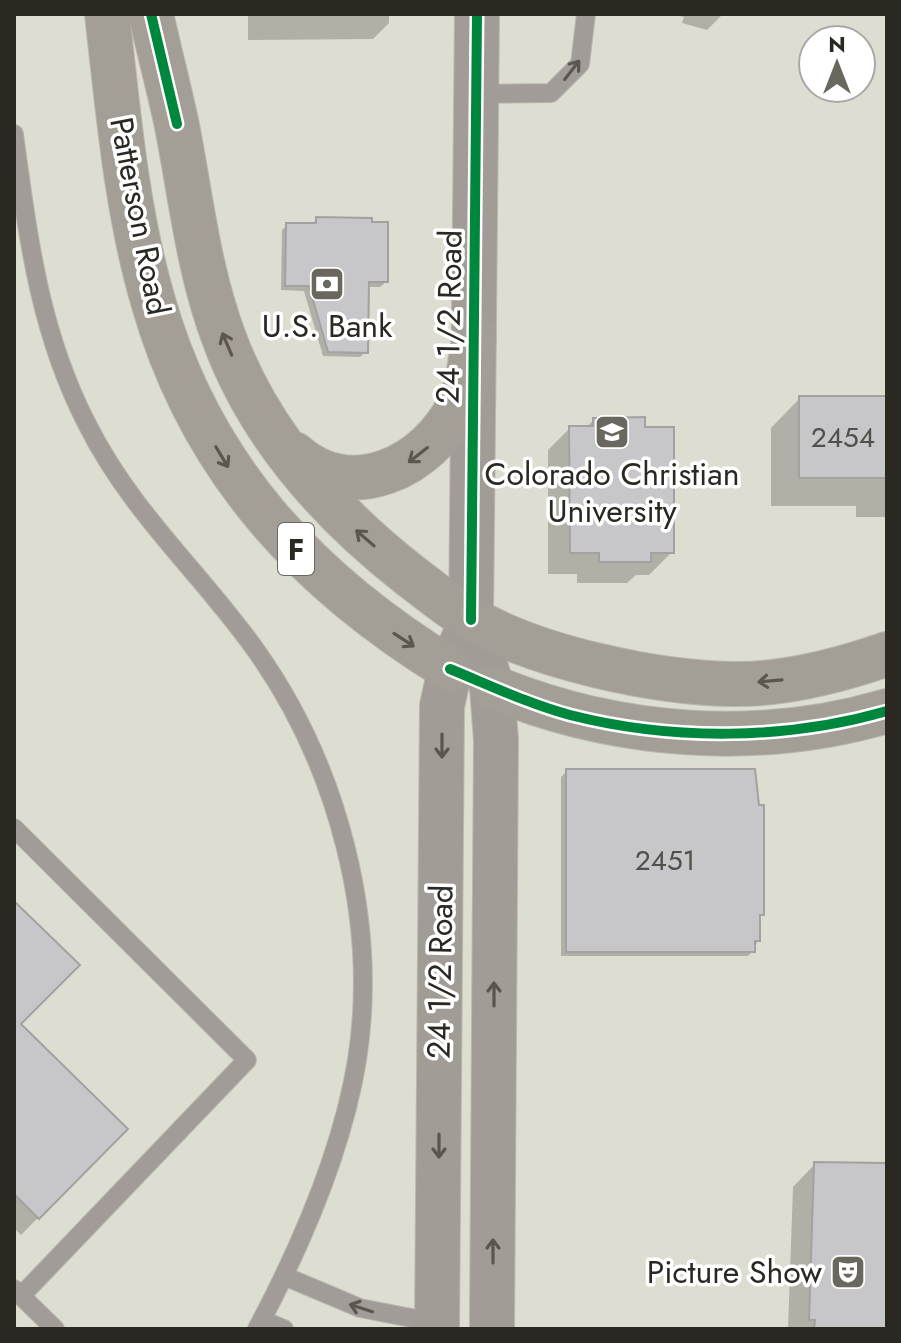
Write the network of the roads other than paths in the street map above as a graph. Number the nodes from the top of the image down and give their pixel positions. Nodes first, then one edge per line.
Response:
1 (107, 14) edge
2 (151, 14) edge
3 (477, 14) edge
4 (586, 14) edge
5 (477, 94) junction
6 (14, 134) edge
7 (474, 338) junction
8 (276, 438) junction
9 (471, 620) junction
10 (887, 654) edge
11 (450, 669) junction
12 (492, 687) junction
13 (887, 711) edge
14 (14, 828) edge
15 (284, 1276) junction
16 (18, 1293) edge
17 (260, 1324) edge
18 (441, 1327) edge
19 (55, 1329) edge
20 (284, 1329) edge
21 (492, 1329) edge

1 -> 11 main road, Patterson Road / F
8 -> 2 main road, Patterson Road / F
3 - 5 main road, 24 1/2 Road
5 -> 4 lane
5 - 7 main road, 24 1/2 Road
6 - 15 lane
7 -> 8 main road
7 - 9 main road, 24 1/2 Road
9 -> 8 main road, Patterson Road / F
10 -> 9 main road, Patterson Road / F
9 - 11 main road, 24 1/2 Road
9 - 12 main road, 24 1/2 Road
11 - 12 main road, Patterson Road / F
11 -> 18 main road, 24 1/2 Road
12 - 13 main road, Patterson Road / F
21 -> 12 main road, 24 1/2 Road
14 - 16 lane
15 - 17 lane
18 -> 15 lane
16 - 19 lane
17 - 20 lane

